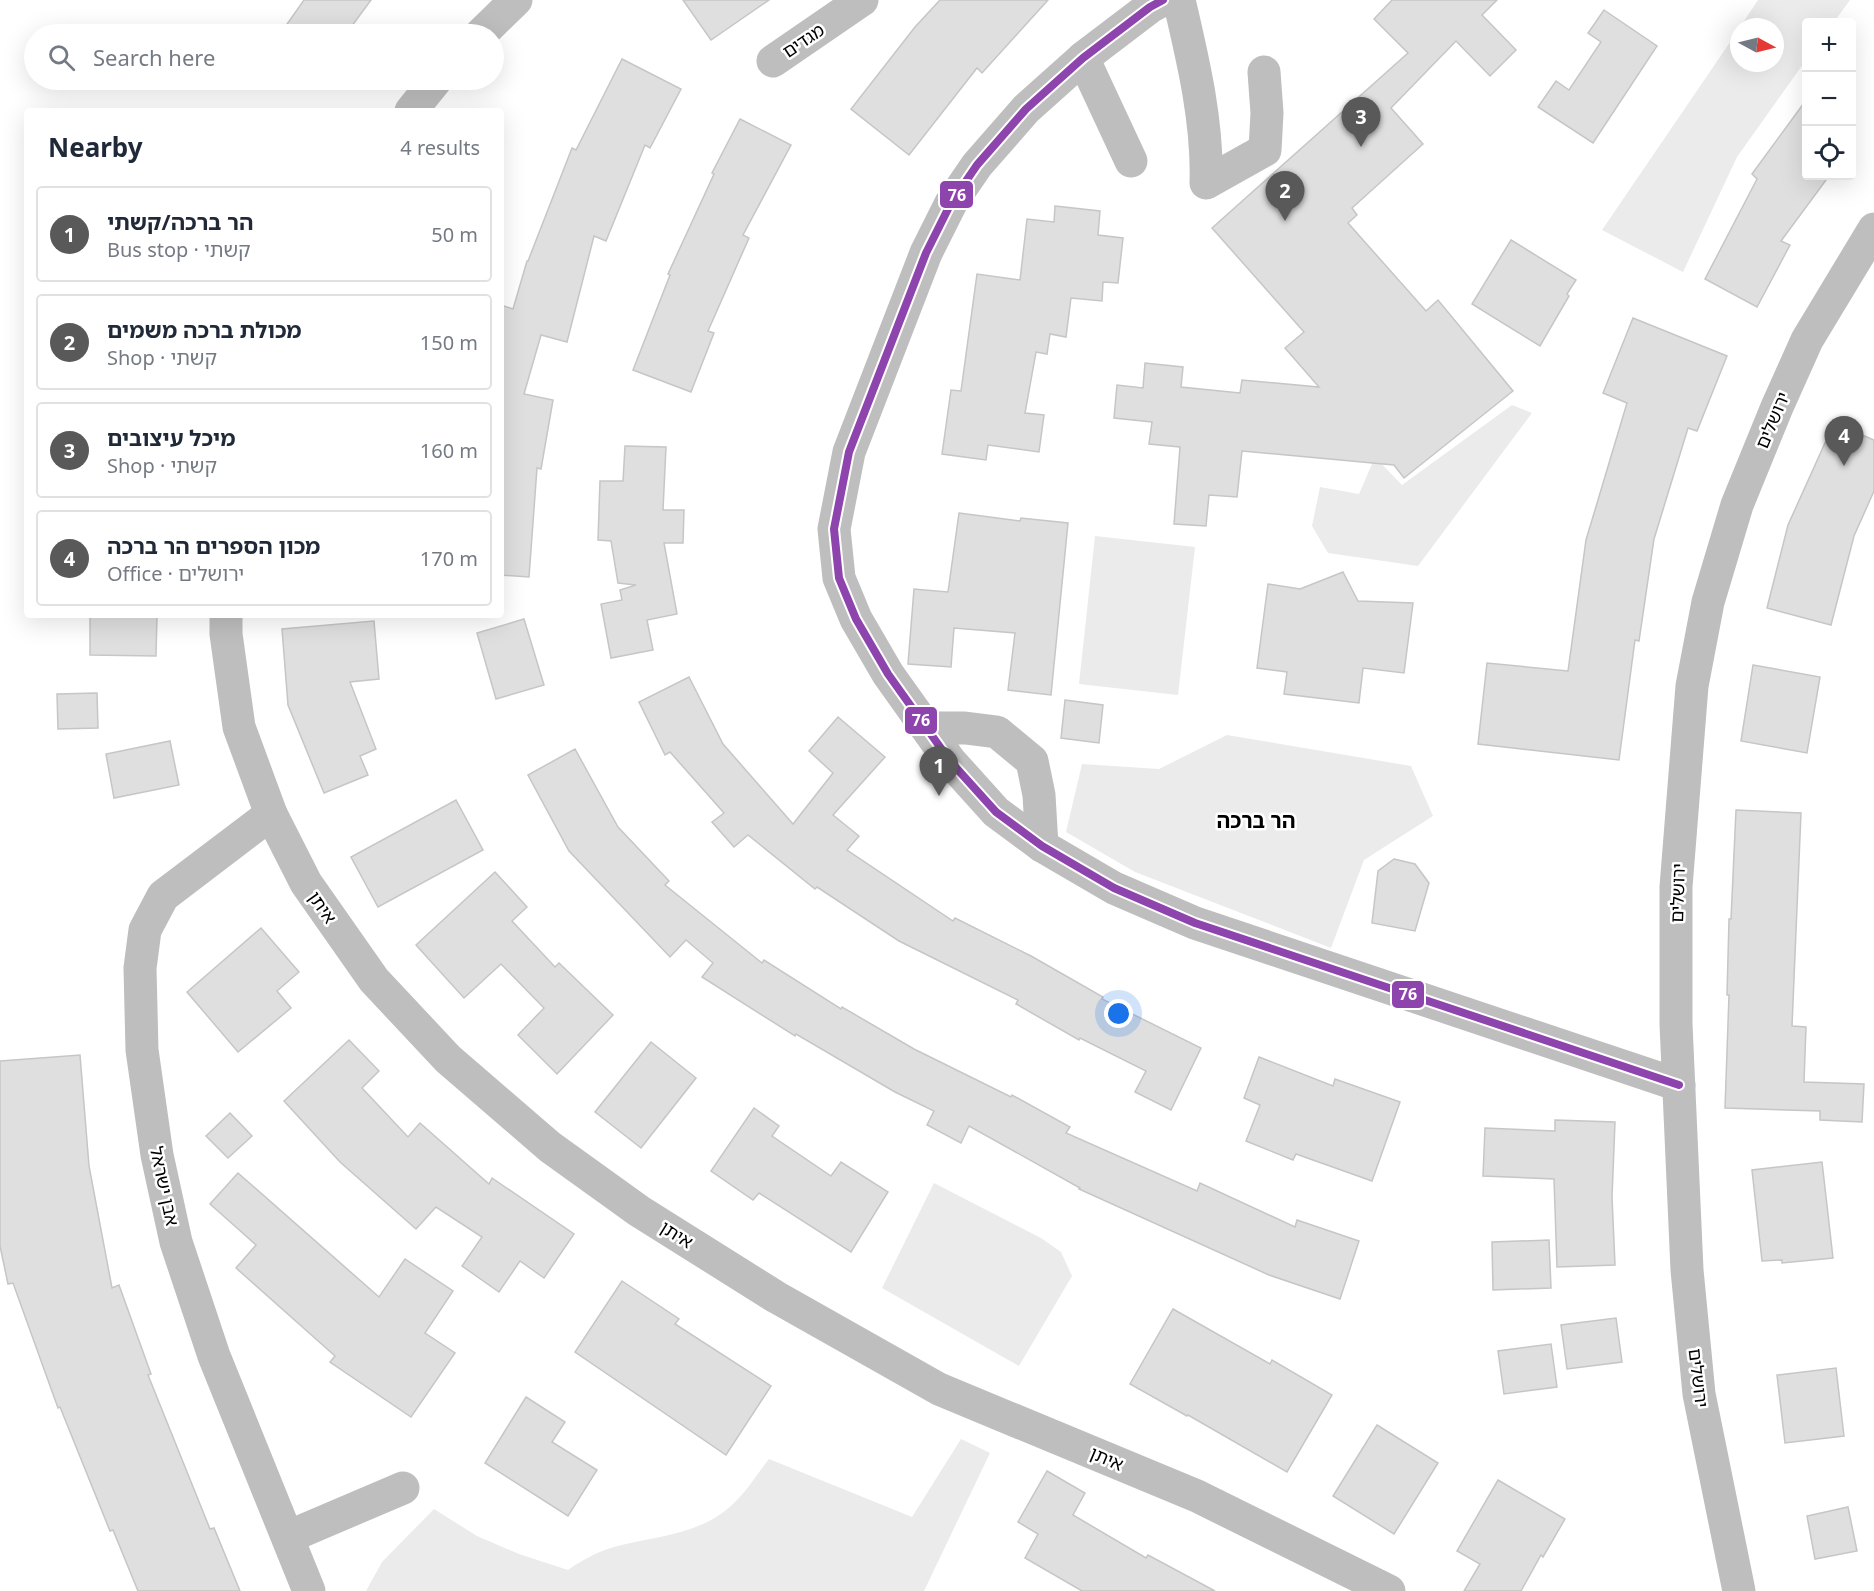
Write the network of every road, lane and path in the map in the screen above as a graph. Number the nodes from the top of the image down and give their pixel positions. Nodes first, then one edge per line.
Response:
1 (516, 0) edge
2 (862, 0) edge
3 (1163, 0) edge
4 (1179, 0) edge
5 (491, 24) edge
6 (1083, 58) junction
7 (773, 61) dead end
8 (1264, 72) dead end
9 (428, 90) edge
10 (413, 108) edge
11 (1131, 161) dead end
12 (1874, 229) edge
13 (226, 618) edge
14 (927, 728) junction
15 (271, 814) junction
16 (1042, 846) junction
17 (1679, 1084) junction
18 (404, 1488) dead end
19 (288, 1537) junction
20 (309, 1591) edge
21 (1389, 1591) edge
22 (1739, 1591) edge

1 - 5 street
2 - 7 street, מגדים
3 - 6 street
4 - 8 street
6 - 11 street
6 - 14 street
9 - 10 street
12 - 17 street, ירושלים
13 - 15 street, איתן
14 - 16 street
14 - 16 street
15 - 19 street, אבן ישראל
15 - 21 street, איתן
16 - 17 street
17 - 22 street, ירושלים
18 - 19 street
19 - 20 street, אבן ישראל

